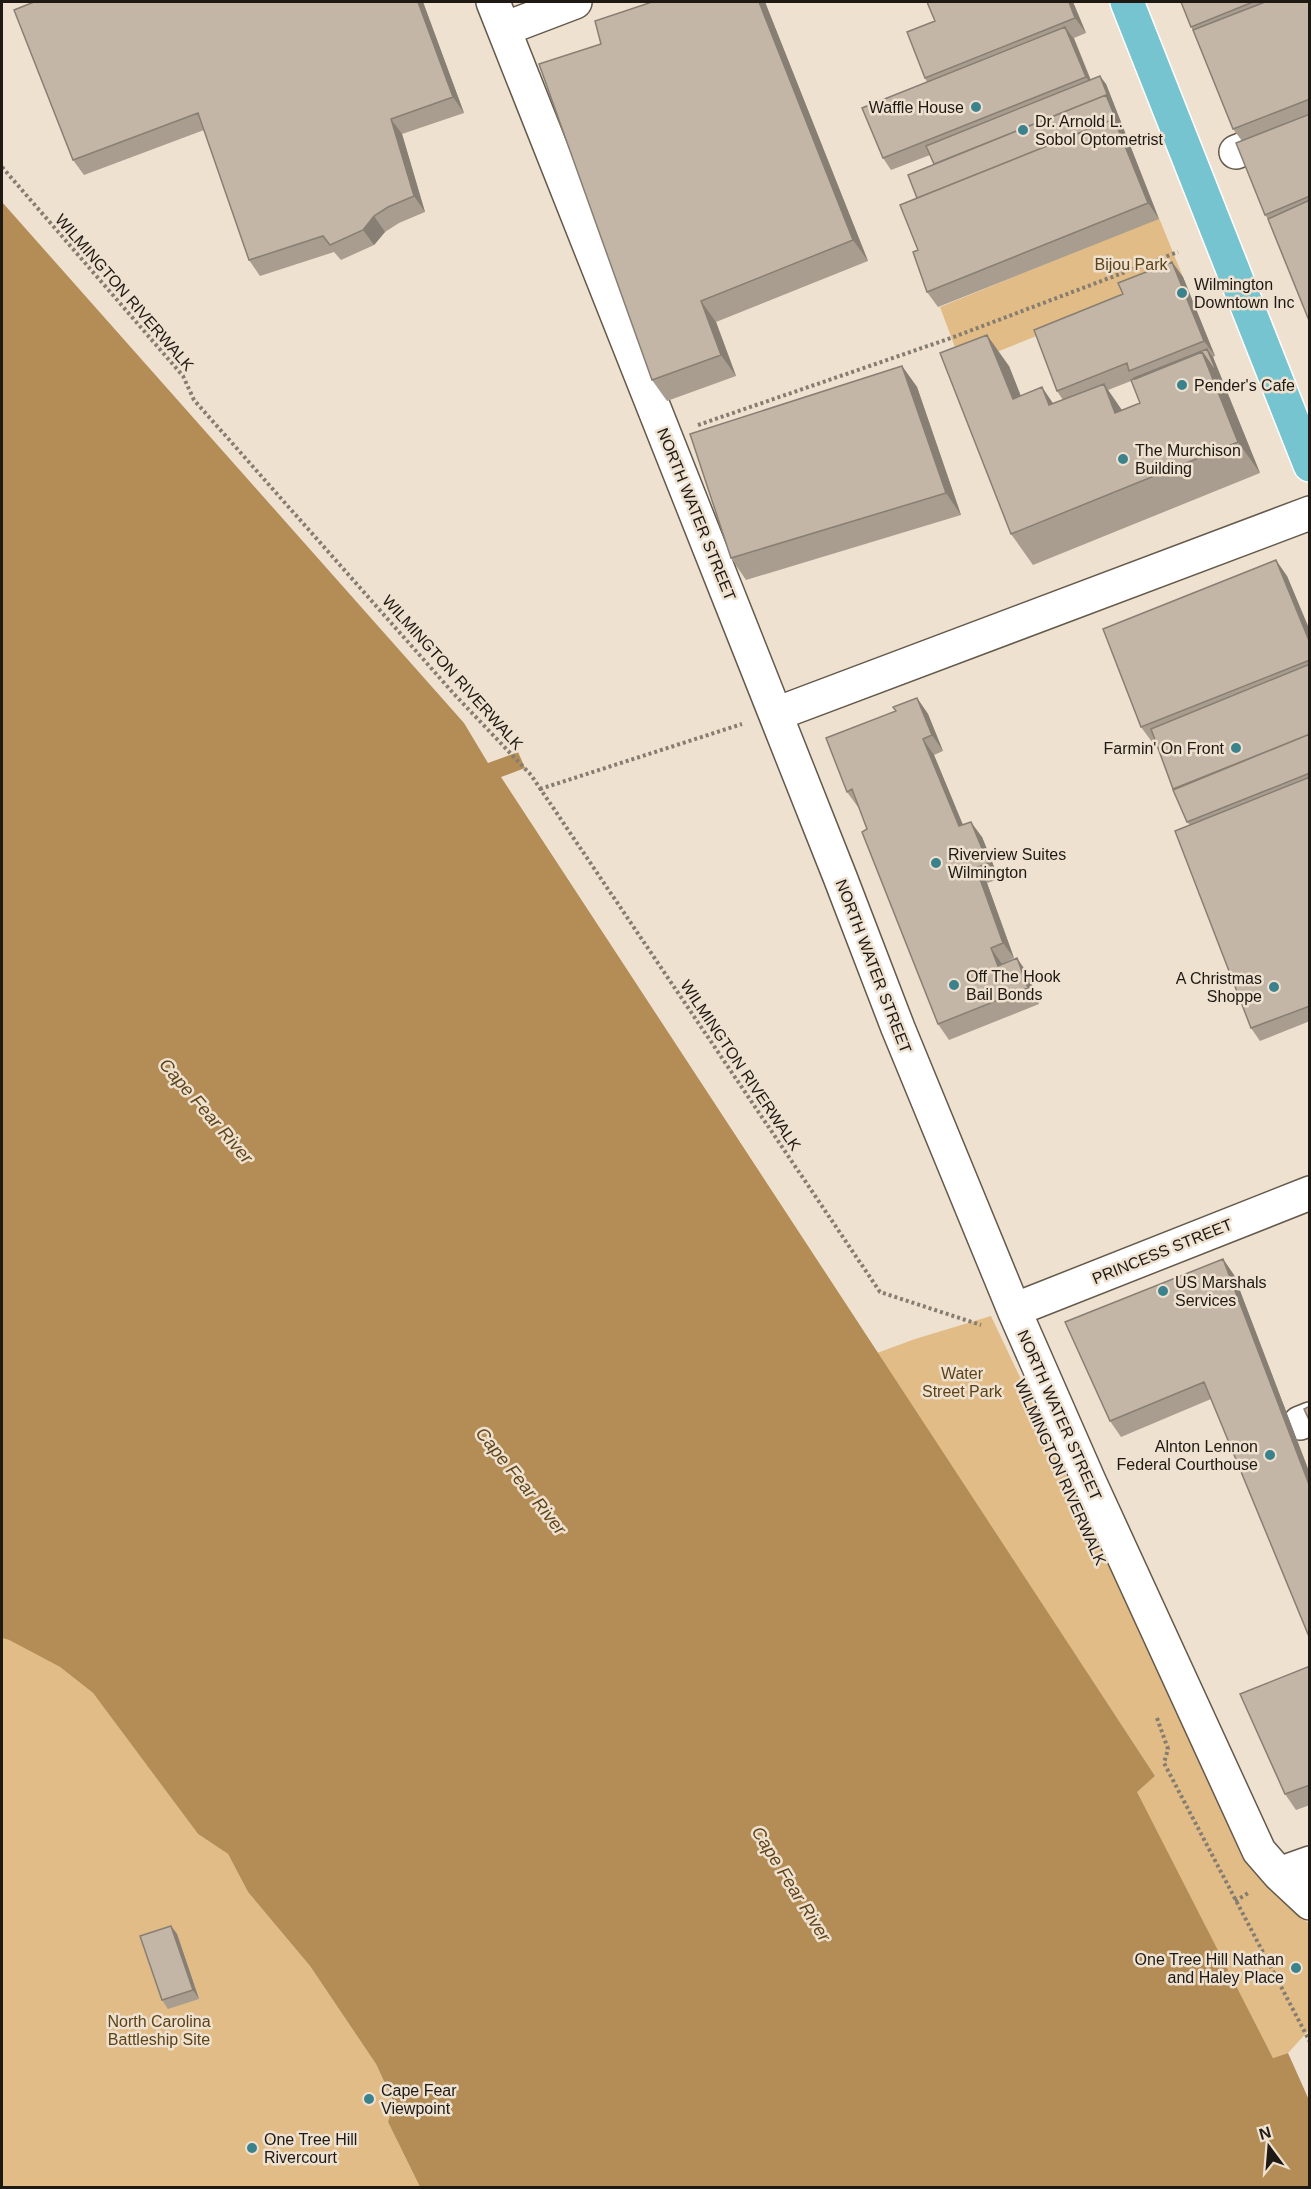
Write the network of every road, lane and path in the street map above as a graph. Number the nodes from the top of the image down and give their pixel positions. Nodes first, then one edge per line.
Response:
1 (576, 2) edge
2 (1127, 2) edge
3 (499, 15) edge
4 (1310, 122) edge
5 (1236, 152) edge
6 (2, 167) edge
7 (1178, 252) dead end
8 (666, 436) junction
9 (1310, 465) edge
10 (1310, 513) edge
11 (776, 714) junction
12 (540, 789) junction
13 (1310, 1192) edge
14 (1014, 1310) junction
15 (985, 1334) dead end
16 (1156, 1716) dead end
17 (1310, 1863) edge
18 (1279, 1874) junction
19 (1310, 1903) edge
20 (1310, 2042) edge

1 - 3 street
2 - 9 main road
3 - 8 street, NORTH WATER STREET
4 - 5 street
6 - 12 path, WILMINGTON RIVERWALK
7 - 8 path
8 - 11 street, NORTH WATER STREET
10 - 11 street
11 - 12 path
11 - 14 street, NORTH WATER STREET
12 - 15 path, WILMINGTON RIVERWALK
13 - 14 street, PRINCESS STREET
14 - 18 street, NORTH WATER STREET
16 - 20 path
17 - 18 street
18 - 19 street, NORTH WATER STREET

